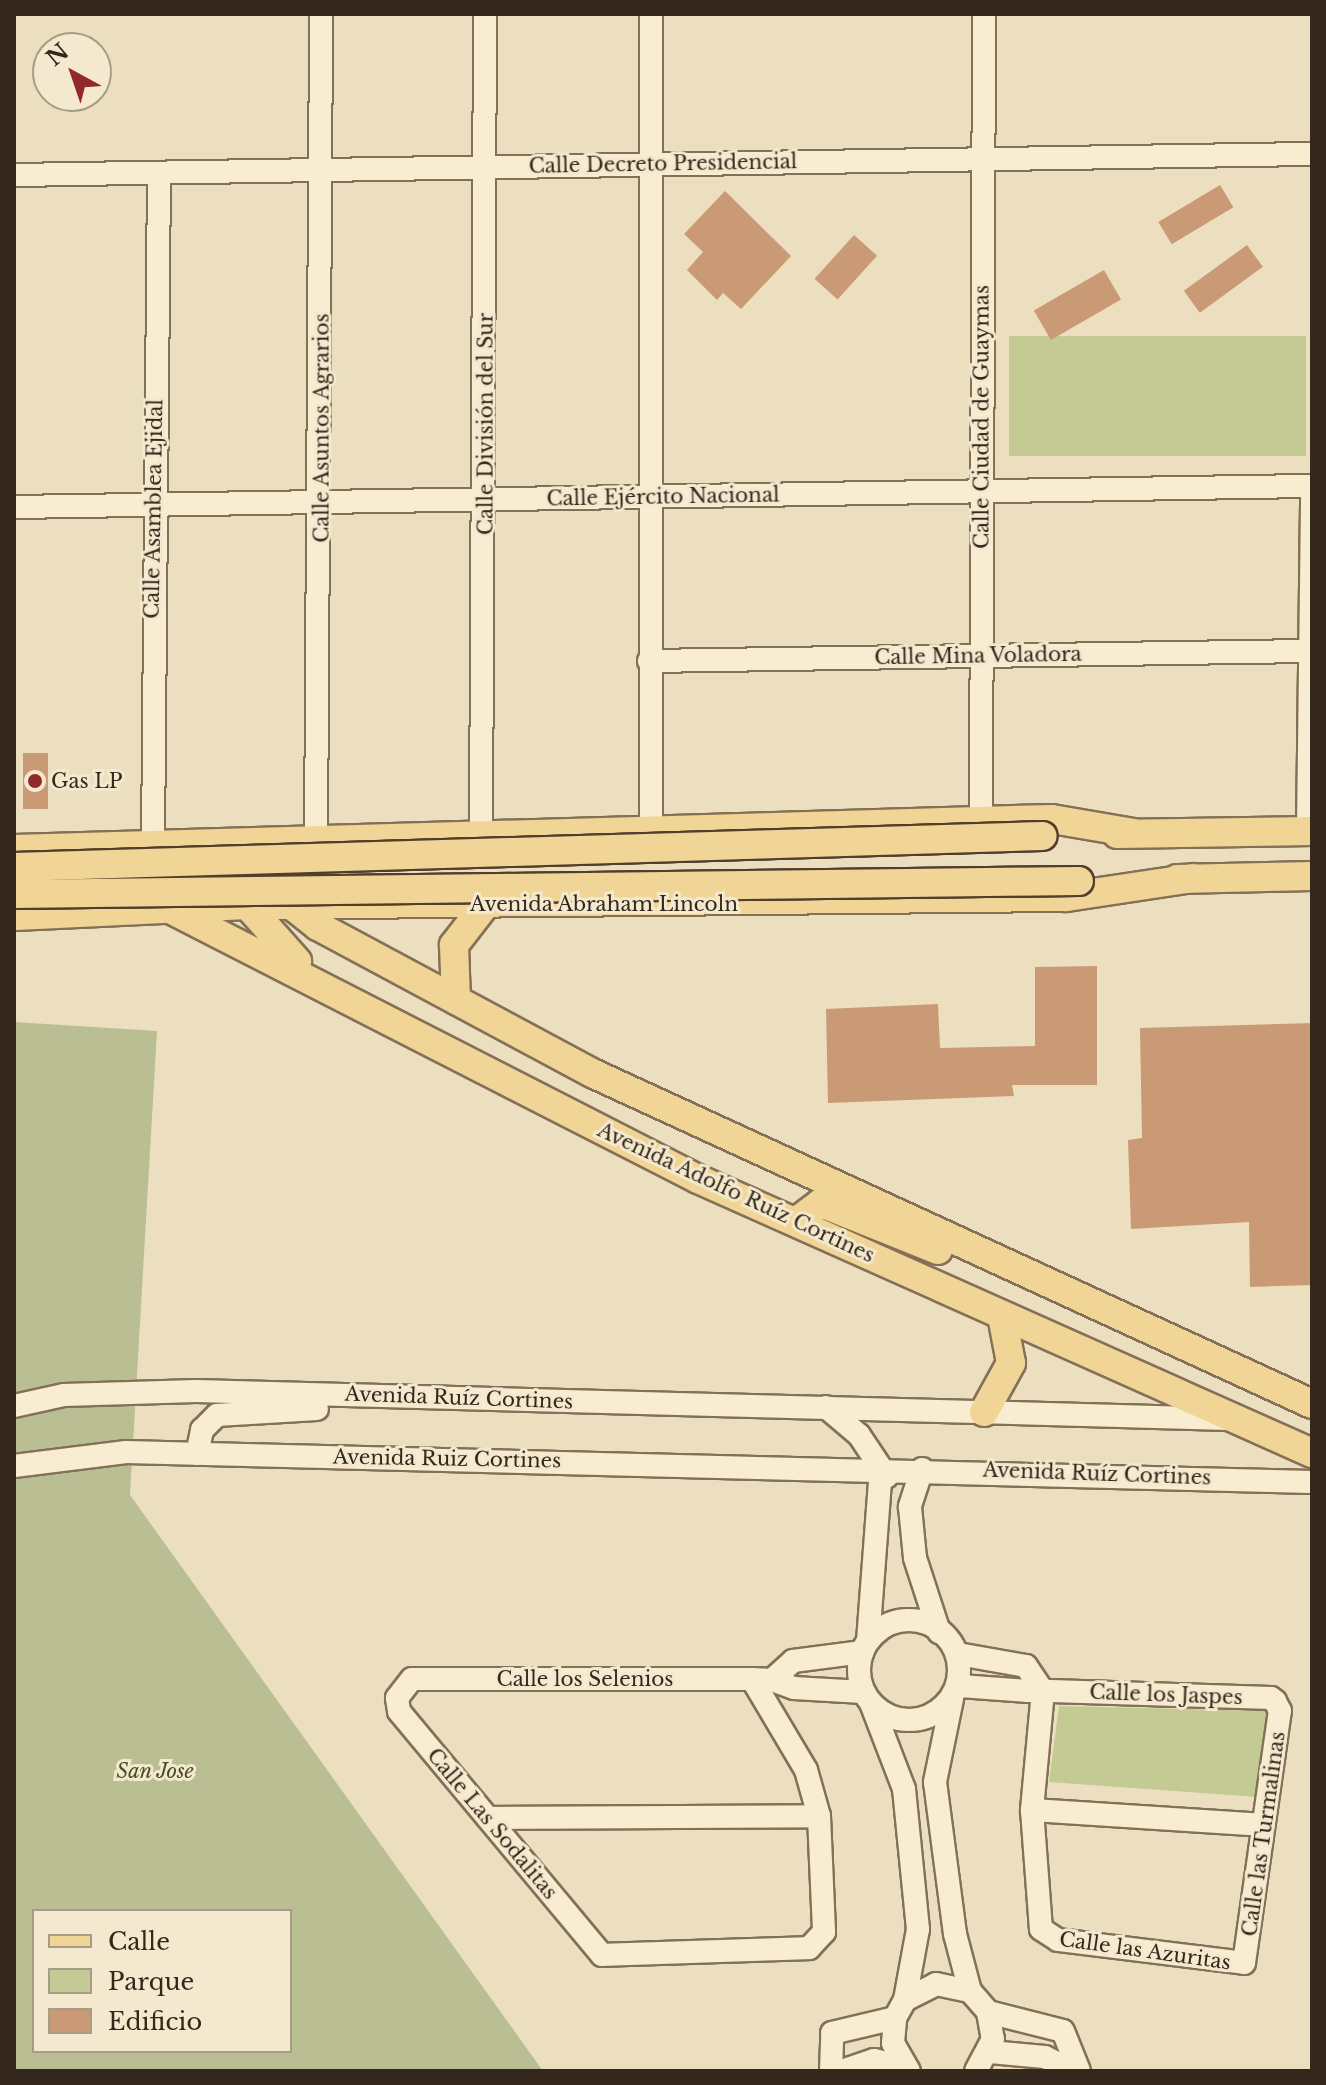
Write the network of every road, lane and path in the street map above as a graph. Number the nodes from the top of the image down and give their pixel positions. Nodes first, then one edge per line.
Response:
1 (321, 14) edge
2 (485, 14) edge
3 (651, 14) edge
4 (984, 14) edge
5 (1312, 154) edge
6 (982, 156) junction
7 (652, 164) junction
8 (485, 168) junction
9 (320, 172) junction
10 (159, 173) junction
11 (14, 175) edge
12 (1312, 488) edge
13 (981, 492) junction
14 (488, 498) junction
15 (652, 498) junction
16 (323, 502) junction
17 (154, 506) junction
18 (14, 507) edge
19 (1308, 651) junction
20 (982, 657) junction
21 (649, 661) junction
22 (981, 821) junction
23 (651, 826) junction
24 (1310, 831) edge
25 (481, 833) junction
26 (1134, 833) junction
27 (428, 837) junction
28 (316, 843) junction
29 (153, 845) junction
30 (229, 848) junction
31 (14, 849) edge
32 (14, 867) edge
33 (1312, 876) edge
34 (1193, 878) junction
35 (14, 894) edge
36 (434, 903) junction
37 (244, 905) junction
38 (338, 905) junction
39 (485, 905) junction
40 (286, 906) junction
41 (172, 910) junction
42 (14, 916) edge
43 (382, 960) junction
44 (325, 989) junction
45 (456, 1000) junction
46 (797, 1221) junction
47 (994, 1258) junction
48 (1002, 1316) junction
49 (485, 1399) junction
50 (14, 1406) edge
51 (1312, 1406) edge
52 (826, 1407) junction
53 (984, 1412) junction
54 (1241, 1420) junction
55 (1312, 1453) edge
56 (197, 1454) junction
57 (14, 1466) edge
58 (881, 1469) junction
59 (922, 1469) junction
60 (1312, 1482) edge
61 (910, 1507) junction
62 (939, 1632) junction
63 (865, 1646) junction
64 (958, 1654) junction
65 (762, 1680) junction
66 (401, 1687) joint
67 (1043, 1691) junction
68 (956, 1693) junction
69 (866, 1697) junction
70 (1280, 1711) joint
71 (1032, 1810) junction
72 (819, 1816) junction
73 (488, 1818) junction
74 (1262, 1825) junction
75 (1247, 1956) joint
76 (970, 1991) junction
77 (900, 2009) junction
78 (988, 2012) junction
79 (982, 2065) edge
80 (906, 2069) edge
81 (831, 2071) edge
82 (842, 2071) edge
83 (1072, 2071) edge
84 (1079, 2071) edge

1 - 9 street, Calle Asuntos Agrarios
2 - 8 street, Calle División del Sur
3 - 7 street
4 - 6 street, Calle Ciudad de Guaymas
5 - 6 street, Calle Decreto Presidencial
6 - 7 street, Calle Decreto Presidencial
6 - 13 street, Calle Ciudad de Guaymas
7 - 8 street, Calle Decreto Presidencial
7 - 15 street
8 - 9 street, Calle Decreto Presidencial
8 - 14 street, Calle División del Sur
9 - 10 street, Calle Decreto Presidencial
9 - 16 street, Calle Asuntos Agrarios
10 - 11 street, Calle Decreto Presidencial
10 - 17 street, Calle Asamblea Ejidal
12 - 13 street, Calle Ejército Nacional
12 - 19 street
13 - 15 street, Calle Ejército Nacional
13 - 20 street, Calle Ciudad de Guaymas
14 - 15 street, Calle Ejército Nacional
14 - 16 street, Calle Ejército Nacional
14 - 25 street, Calle División del Sur
15 - 21 street
16 - 17 street, Calle Ejército Nacional
16 - 28 street, Calle Asuntos Agrarios
17 - 18 street, Calle Ejército Nacional
17 - 29 street, Calle Asamblea Ejidal
19 - 20 street, Calle Mina Voladora
19 - 24 street
20 - 21 street, Calle Mina Voladora
20 - 22 street, Calle Ciudad de Guaymas
21 - 23 street
22 - 23 main road
22 - 26 main road
23 - 25 main road
24 - 26 main road
25 - 27 main road
26 - 32 main road, bridge
27 - 28 main road
27 - 36 main road
28 - 30 main road
28 - 38 main road
29 - 30 main road
29 - 31 main road
30 - 37 main road
30 - 40 main road
33 - 34 main road, Avenida Abraham Lincoln
34 - 35 main road, Avenida Abraham Lincoln, bridge
34 - 39 main road, Avenida Abraham Lincoln
36 - 38 main road, Avenida Abraham Lincoln
36 - 39 main road, Avenida Abraham Lincoln
37 - 40 main road, Avenida Abraham Lincoln
37 - 41 main road, Avenida Abraham Lincoln
37 - 44 main road
38 - 40 main road, Avenida Abraham Lincoln
38 - 43 main road
39 - 45 main road
40 - 43 main road
41 - 42 main road, Avenida Abraham Lincoln
41 - 44 main road, Avenida Adolfo Ruíz Cortines
43 - 45 main road
44 - 46 main road, Avenida Adolfo Ruíz Cortines
45 - 47 main road
46 - 47 main road
46 - 48 main road, Avenida Adolfo Ruíz Cortines
47 - 51 main road
48 - 53 main road
48 - 54 main road, Avenida Adolfo Ruíz Cortines
49 - 50 street, Avenida Ruíz Cortines
49 - 52 street, Avenida Ruíz Cortines
49 - 56 street
51 - 54 main road
52 - 53 street, Avenida Ruíz Cortines
52 - 58 street
53 - 54 street, Avenida Ruíz Cortines
54 - 55 main road, Avenida Adolfo Ruíz Cortines
56 - 57 street, Avenida Ruiz Cortines
56 - 58 street, Avenida Ruiz Cortines
58 - 59 street, Avenida Ruíz Cortines
58 - 61 street
58 - 63 street
59 - 60 street, Avenida Ruíz Cortines
59 - 61 street
61 - 62 street
62 - 63 street
62 - 64 street
63 - 65 street
63 - 69 street
64 - 67 street
64 - 68 street
65 - 66 street, Calle los Selenios
65 - 69 street, Calle los Selenios
65 - 72 street
66 - 73 street, Calle Las Sodalitas
67 - 68 street, Calle los Jaspes
67 - 70 street, Calle los Jaspes
67 - 71 street
68 - 69 street
68 - 76 street
69 - 77 street
70 - 74 street, Calle las Turmalinas
71 - 74 street
71 - 75 street, Calle las Azuritas
72 - 73 street
72 - 73 street, Calle Las Sodalitas
74 - 75 street, Calle las Turmalinas
76 - 77 street
76 - 78 street
77 - 80 street
77 - 81 street
78 - 79 street
78 - 84 street
79 - 83 street
80 - 82 street

